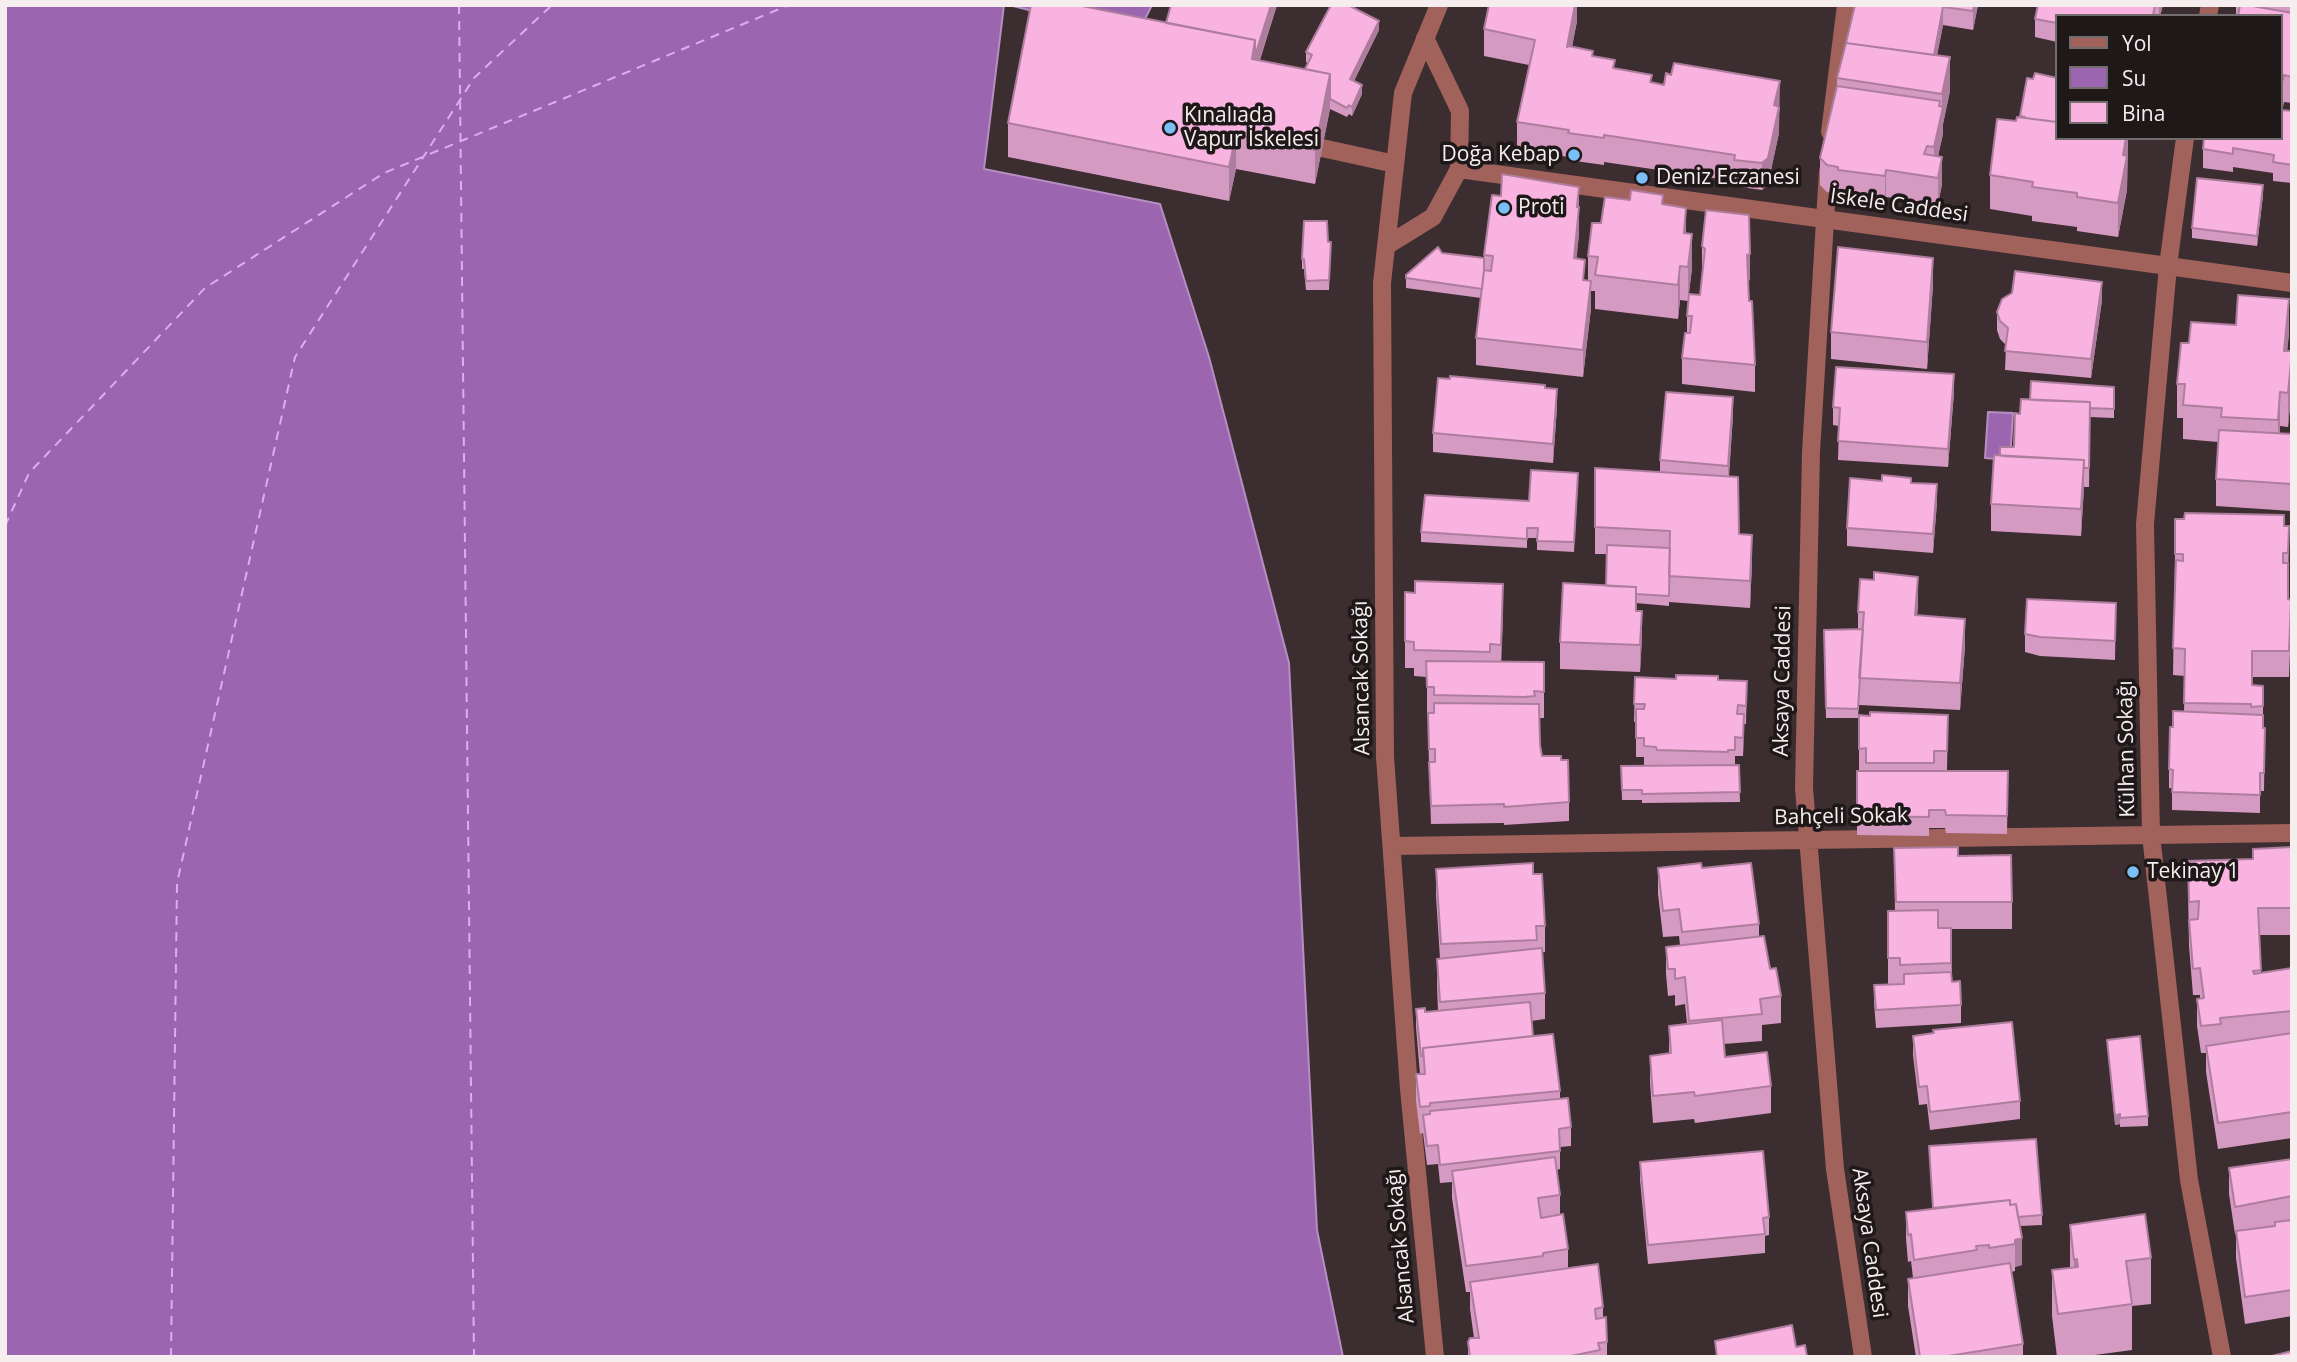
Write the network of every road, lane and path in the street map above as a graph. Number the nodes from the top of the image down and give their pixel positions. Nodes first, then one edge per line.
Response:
1 (1439, 5) edge
2 (1846, 5) edge
3 (1425, 38) junction
4 (2185, 140) edge
5 (1322, 148) edge
6 (1395, 164) junction
7 (1459, 169) junction
8 (1825, 219) junction
9 (1386, 246) junction
10 (2168, 266) junction
11 (2292, 283) edge
12 (2292, 833) edge
13 (2151, 835) junction
14 (1808, 840) junction
15 (1392, 846) junction
16 (1435, 1357) edge
17 (1863, 1357) edge
18 (2222, 1357) edge

1 - 3 street, Alsancak Sokağı
2 - 8 street, Aksaya Caddesi
3 - 6 street, Alsancak Sokağı
3 - 7 street
4 - 10 street, Külhan Sokağı
5 - 6 street
6 - 9 street, Alsancak Sokağı
7 - 8 street, İskele Caddesi
7 - 9 street
8 - 10 street, İskele Caddesi
8 - 14 street, Aksaya Caddesi
9 - 15 street, Alsancak Sokağı
10 - 11 street, İskele Caddesi
10 - 13 street, Külhan Sokağı
12 - 13 street, Bahçeli Sokak
13 - 14 street, Bahçeli Sokak
13 - 18 street, Külhan Sokağı
14 - 15 street, Bahçeli Sokak
14 - 17 street, Aksaya Caddesi
15 - 16 street, Alsancak Sokağı

